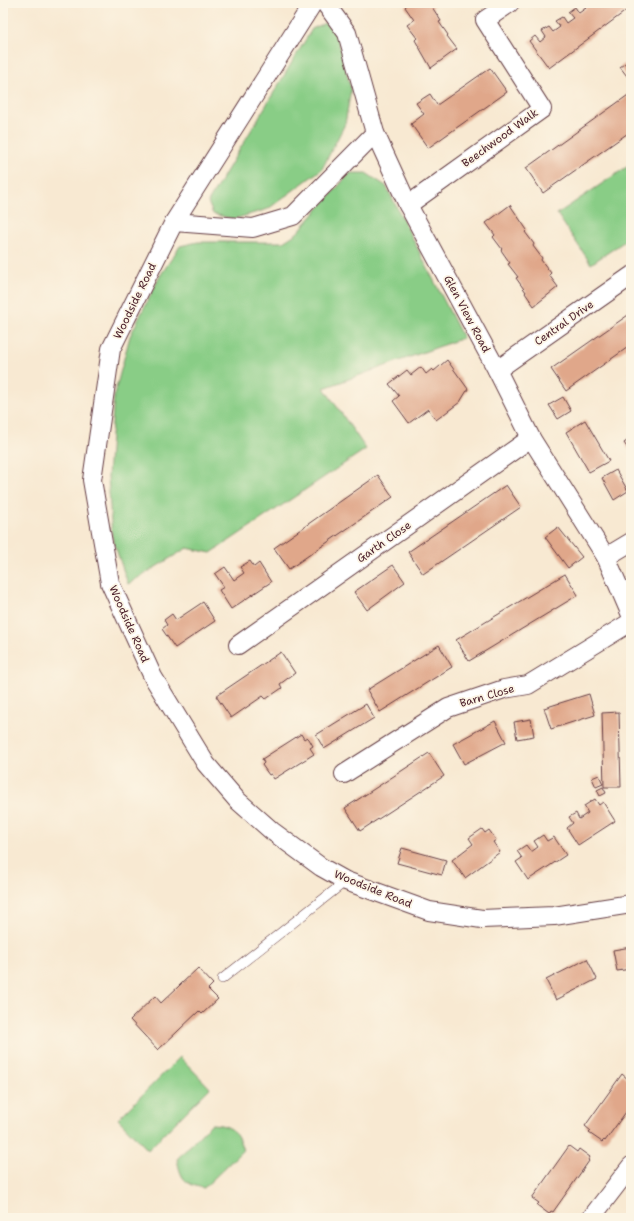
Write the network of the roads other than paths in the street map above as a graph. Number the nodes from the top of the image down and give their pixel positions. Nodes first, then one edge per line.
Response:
1 (313, 3) edge
2 (325, 3) edge
3 (510, 3) edge
4 (375, 133) junction
5 (408, 205) junction
6 (174, 222) junction
7 (631, 276) edge
8 (497, 370) junction
9 (530, 438) junction
10 (631, 542) edge
11 (606, 557) junction
12 (631, 615) edge
13 (631, 622) edge
14 (238, 645) dead end
15 (344, 774) dead end
16 (346, 881) junction
17 (631, 904) edge
18 (222, 979) dead end
19 (631, 1166) edge
20 (591, 1218) edge

1 - 6 street, Woodside Road
2 - 4 street, Glen View Road
3 - 5 street, Beechwood Walk
4 - 5 street, Glen View Road
4 - 6 street
5 - 8 street, Glen View Road
6 - 16 street, Woodside Road
7 - 8 street, Central Drive
8 - 9 street, Glen View Road
9 - 11 street, Glen View Road
9 - 14 street, Garth Close
10 - 11 street
11 - 12 street, Glen View Road
13 - 15 street, Barn Close
16 - 17 street, Woodside Road
16 - 18 lane
19 - 20 street

